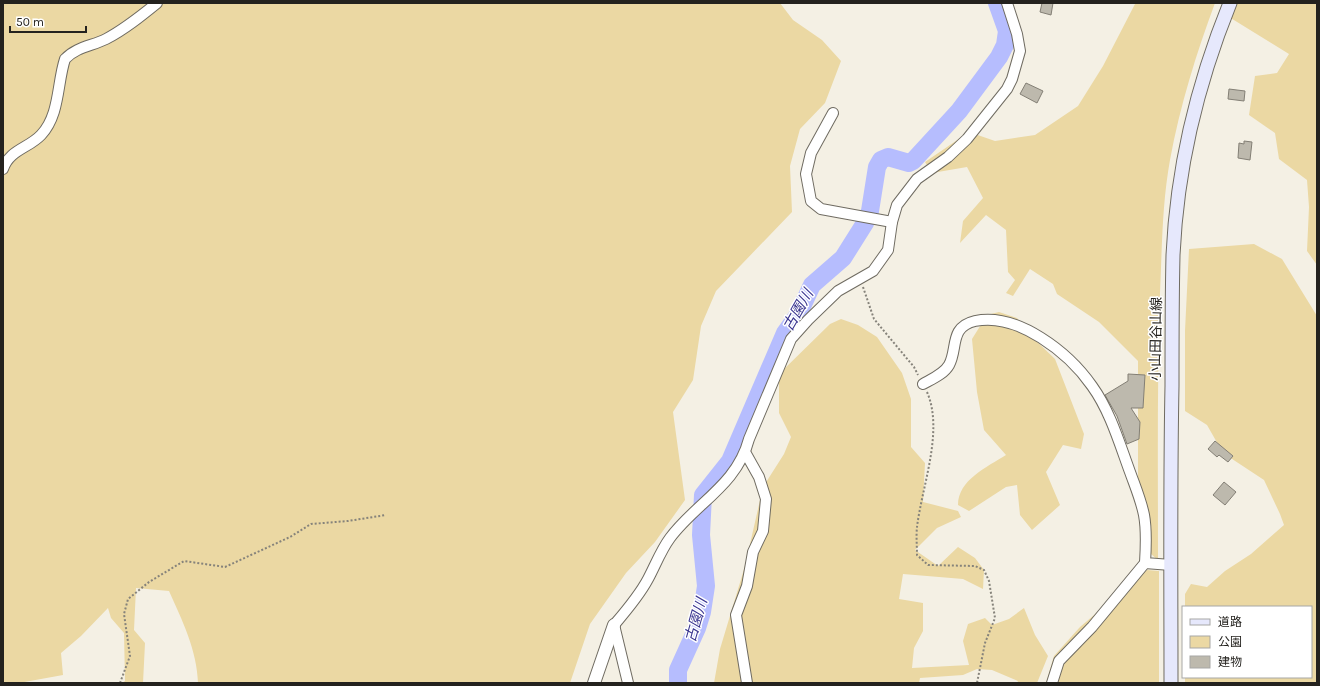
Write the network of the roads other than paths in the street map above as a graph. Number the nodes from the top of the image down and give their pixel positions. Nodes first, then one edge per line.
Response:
1 (157, 3) edge
2 (1007, 3) edge
3 (1230, 3) edge
4 (833, 113) dead end
5 (3, 169) edge
6 (892, 222) junction
7 (923, 384) road end
8 (745, 452) junction
9 (1145, 563) junction
10 (1171, 565) junction
11 (614, 625) junction
12 (594, 683) edge
13 (628, 683) edge
14 (747, 683) edge
15 (1052, 683) edge
16 (1171, 683) edge

1 - 5 street
2 - 6 street
3 - 10 main road, 小山田谷山線
4 - 6 street
6 - 8 street
7 - 9 street
8 - 11 street
8 - 14 street
9 - 10 street
9 - 15 street
10 - 16 main road, 小山田谷山線
11 - 12 street
11 - 13 street

